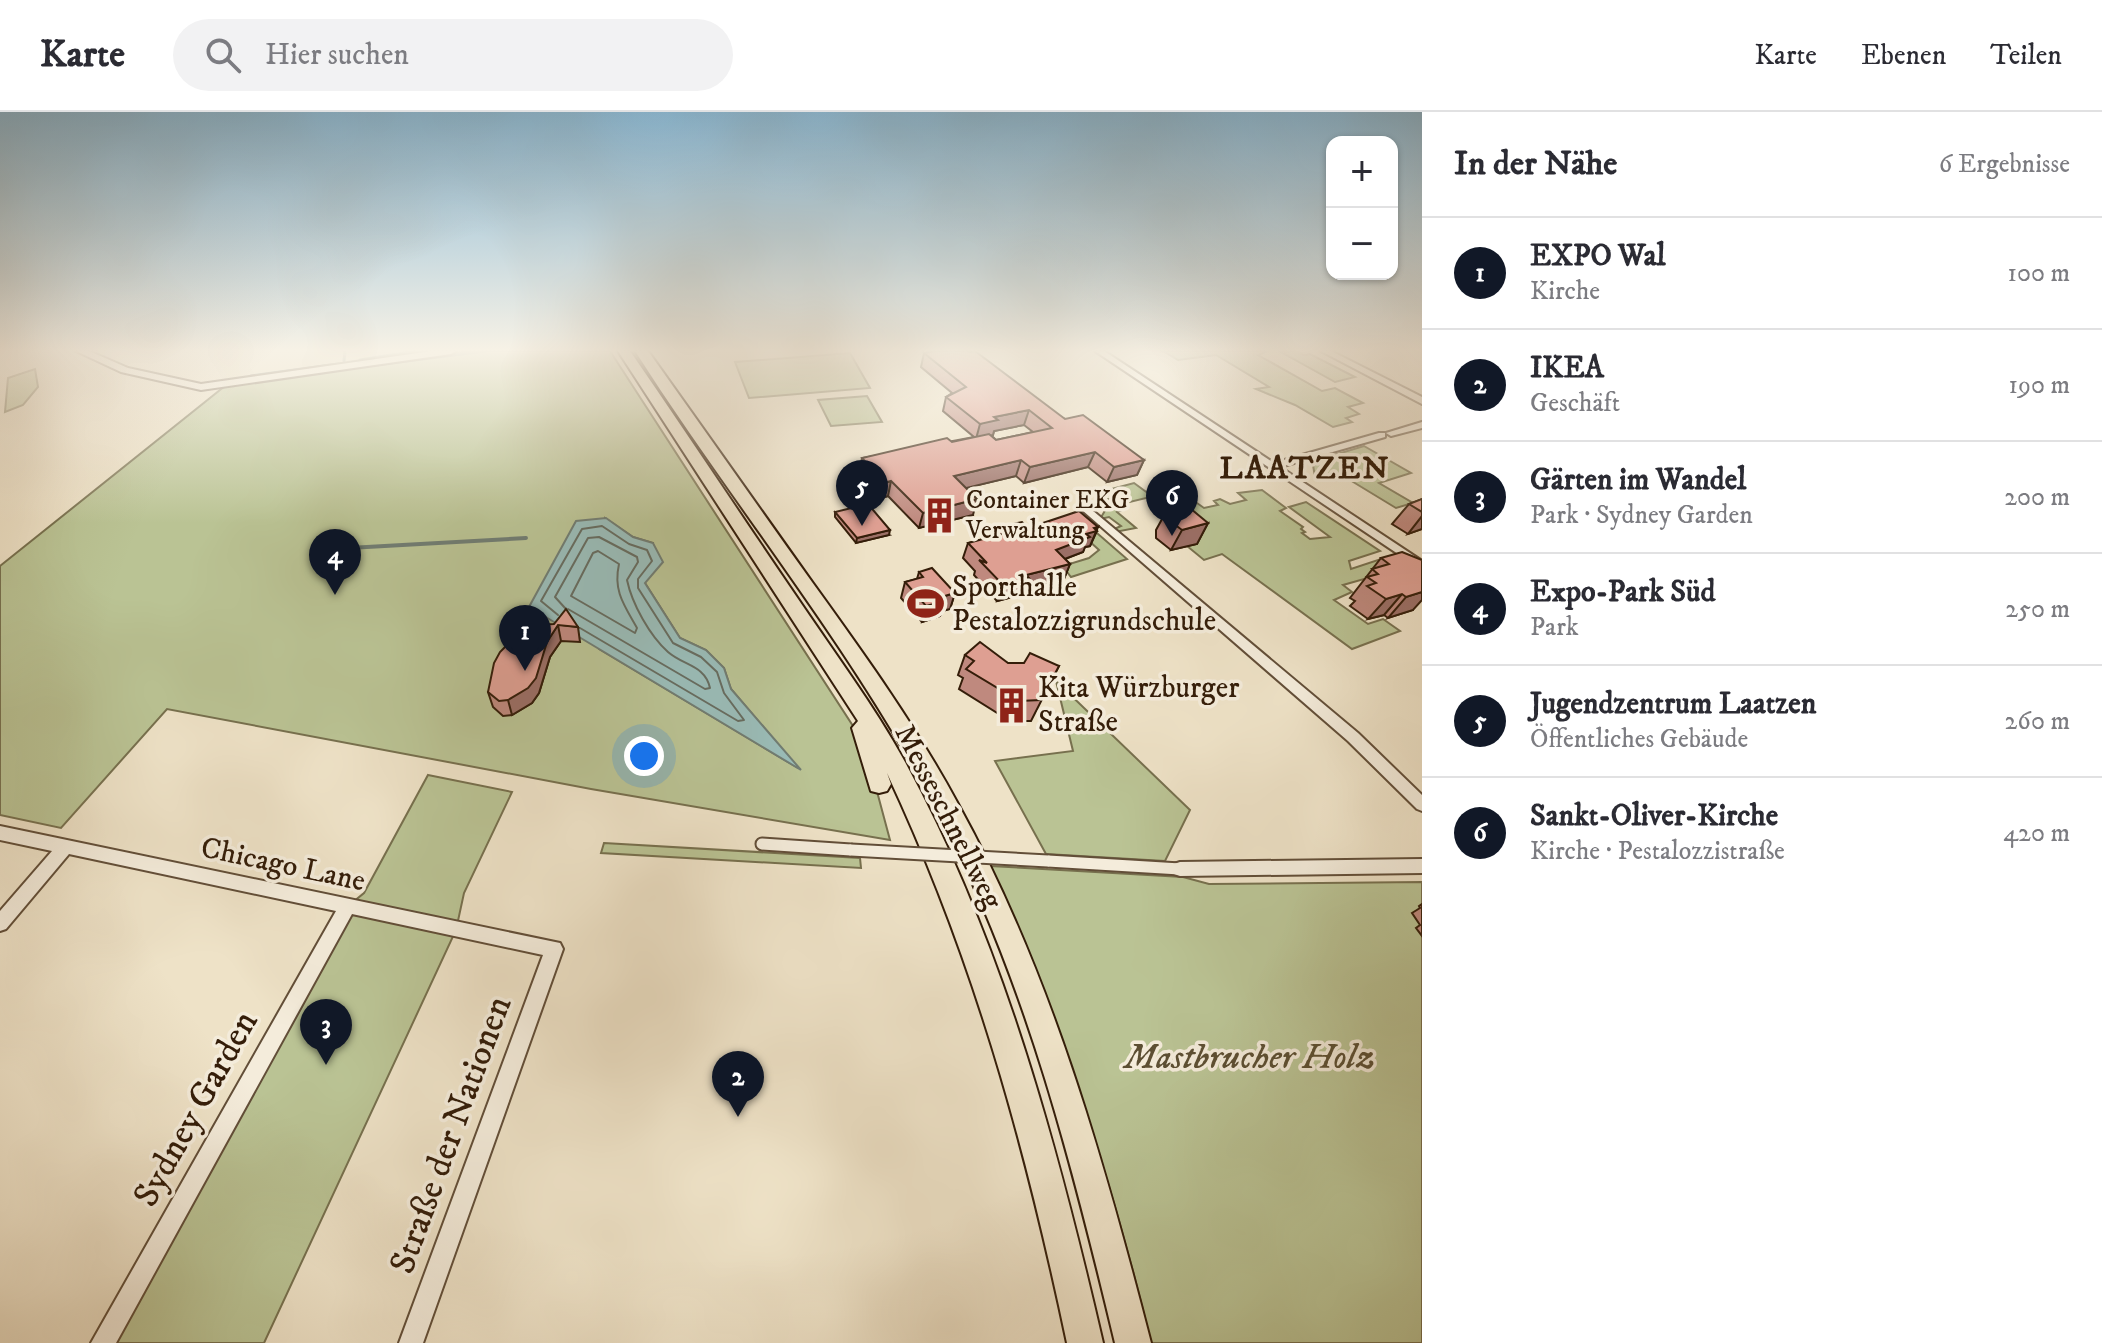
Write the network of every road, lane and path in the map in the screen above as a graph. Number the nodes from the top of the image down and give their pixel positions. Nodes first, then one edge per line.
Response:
1 (662, 408) edge
2 (681, 408) edge
3 (1186, 408) edge
4 (1422, 425) edge
5 (1277, 466) junction
6 (1086, 508) dead end
7 (1422, 557) edge
8 (1422, 566) edge
9 (851, 693) junction
10 (879, 784) dead end
11 (1422, 805) edge
12 (0, 833) edge
13 (762, 844) dead end
14 (65, 847) junction
15 (1422, 866) edge
16 (1180, 869) joint
17 (347, 907) junction
18 (0, 923) edge
19 (554, 949) joint
20 (103, 1343) edge
21 (411, 1343) edge
22 (1085, 1343) edge
23 (1133, 1343) edge

1 - 9 highway, Messeschnellweg
2 - 23 highway, Messeschnellweg
3 - 5 street
4 - 5 street
5 - 7 street
5 - 8 street
6 - 11 street
9 - 10 highway
9 - 22 highway, Messeschnellweg
12 - 14 street, Chicago Lane
13 - 16 street, bridge
14 - 17 street, Chicago Lane
14 - 18 street
15 - 16 street
17 - 19 street, Chicago Lane
17 - 20 street, Sydney Garden
19 - 21 street, Straße der Nationen

